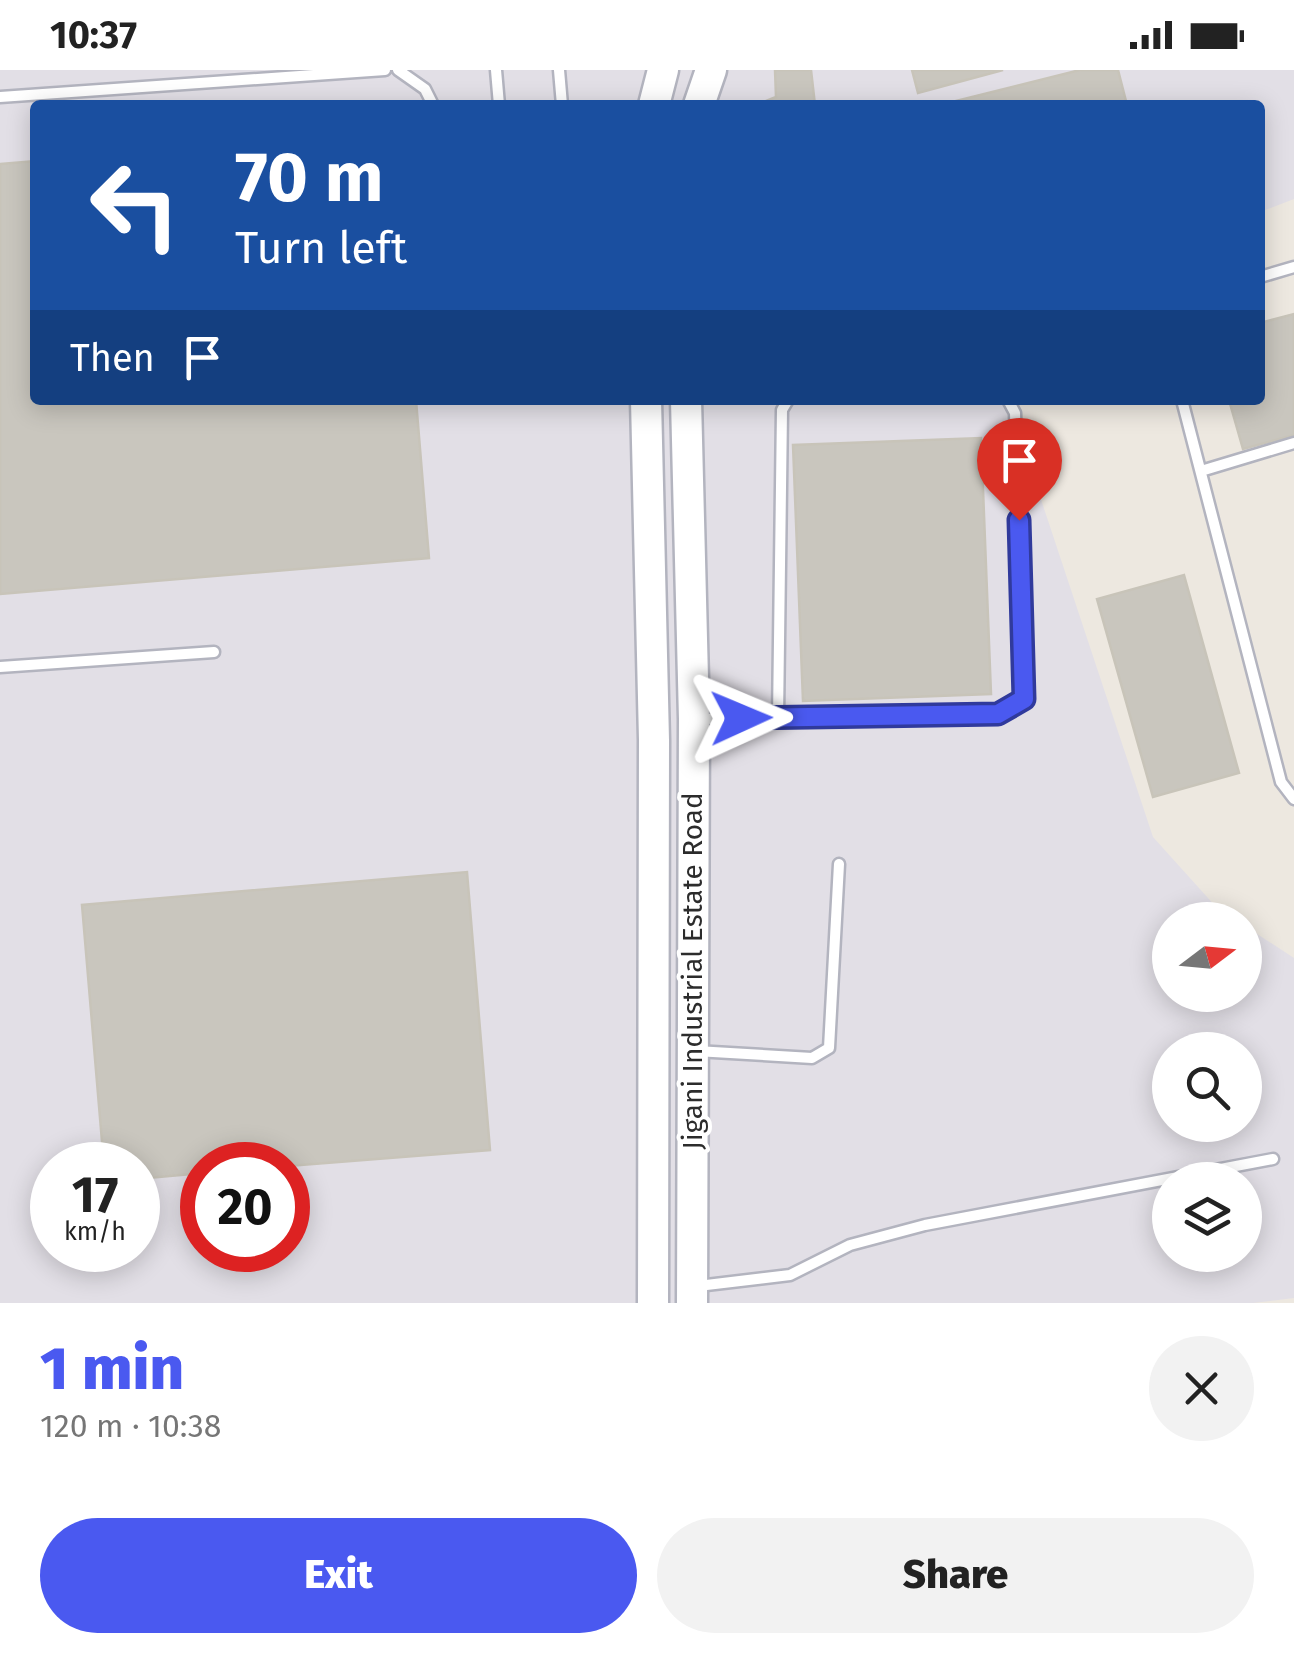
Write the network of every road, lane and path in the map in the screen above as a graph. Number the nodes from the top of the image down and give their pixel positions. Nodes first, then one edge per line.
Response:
1 (386, 70) edge
2 (398, 70) edge
3 (496, 70) edge
4 (558, 70) edge
5 (664, 70) edge
6 (711, 70) edge
7 (0, 97) edge
8 (430, 100) edge
9 (499, 100) edge
10 (561, 100) edge
11 (655, 100) edge
12 (702, 100) edge
13 (1294, 267) edge
14 (1265, 276) edge
15 (646, 405) edge
16 (686, 405) edge
17 (785, 405) edge
18 (1011, 405) edge
19 (1183, 405) edge
20 (1294, 443) edge
21 (1201, 471) junction
22 (214, 652) dead end
23 (0, 667) edge
24 (778, 718) junction
25 (694, 719) junction
26 (1294, 799) edge
27 (839, 864) dead end
28 (690, 1051) junction
29 (1274, 1159) dead end
30 (692, 1295) edge
31 (654, 1303) edge

1 - 7 lane
2 - 8 lane
3 - 9 lane
4 - 10 lane
5 - 11 main road
6 - 12 main road
13 - 14 lane
15 - 31 main road, Jigani Industrial Estate Road
16 - 25 main road, Jigani Industrial Estate Road
17 - 24 lane
18 - 24 lane
19 - 21 lane
20 - 21 lane
21 - 26 lane
22 - 23 lane
24 - 25 lane
25 - 28 main road, Jigani Industrial Estate Road
27 - 28 lane
28 - 30 main road, Jigani Industrial Estate Road
29 - 30 lane

